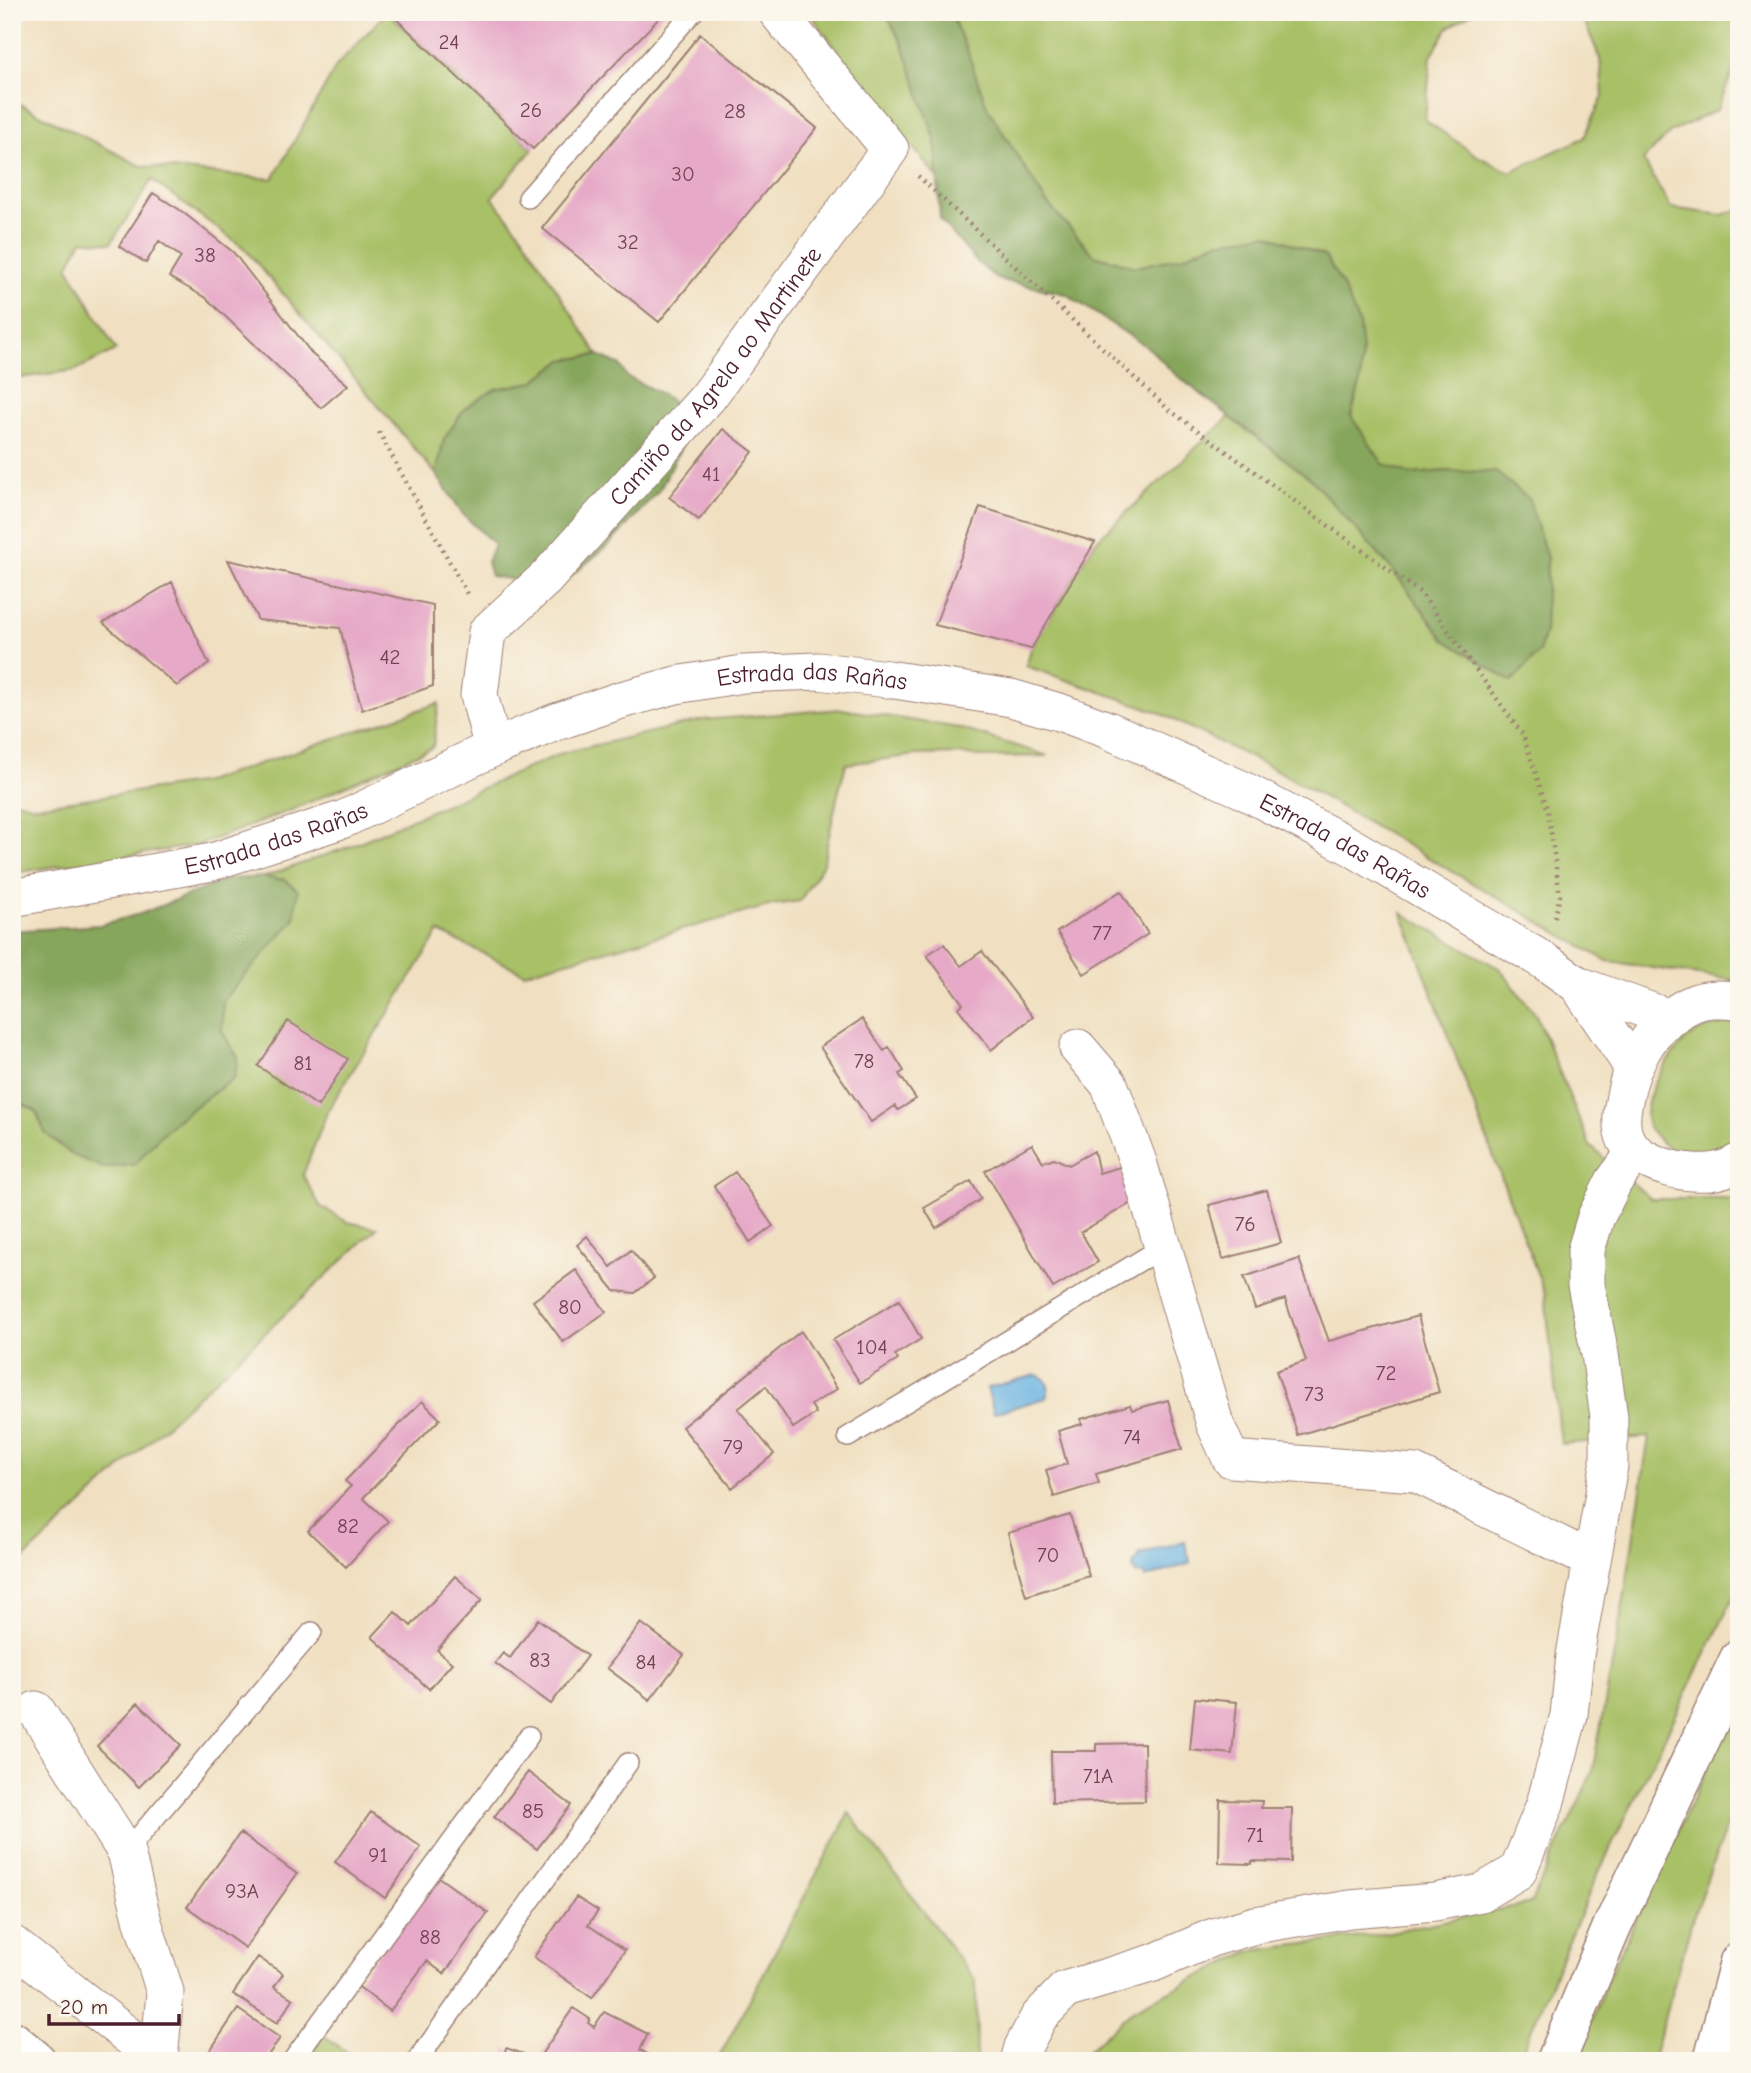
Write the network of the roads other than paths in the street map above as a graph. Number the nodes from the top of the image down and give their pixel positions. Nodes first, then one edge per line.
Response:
1 (693, 12) edge
2 (777, 12) edge
3 (528, 198) dead end
4 (493, 748) junction
5 (12, 898) edge
6 (1578, 985) junction
7 (1739, 1000) edge
8 (1669, 1018) junction
9 (1078, 1048) dead end
10 (1632, 1066) junction
11 (1635, 1152) junction
12 (1739, 1162) edge
13 (1163, 1247) junction
14 (848, 1437) dead end
15 (1591, 1560) junction
16 (312, 1632) dead end
17 (1739, 1659) edge
18 (36, 1710) dead end
19 (529, 1736) dead end
20 (628, 1763) dead end
21 (126, 1852) junction
22 (12, 1944) edge
23 (1739, 1962) edge
24 (12, 2040) edge
25 (160, 2060) edge
26 (37, 2061) edge
27 (292, 2061) edge
28 (417, 2061) edge
29 (1019, 2061) edge
30 (1556, 2061) edge
31 (1713, 2061) edge

1 - 3 lane
2 - 4 street, Camiño da Agrela ao Martinete
4 - 5 street, Estrada das Rañas
4 - 6 street, Estrada das Rañas
6 - 8 street, Estrada das Rañas
6 - 10 street, Estrada das Rañas
7 - 8 street
8 - 10 street
9 - 13 street
10 - 11 street
11 - 12 street
11 - 15 street
13 - 14 lane
13 - 15 street
15 - 29 street
16 - 21 lane
17 - 30 highway
18 - 21 street
19 - 27 lane
20 - 28 lane
21 - 25 street
22 - 25 street
23 - 31 highway
24 - 26 highway

